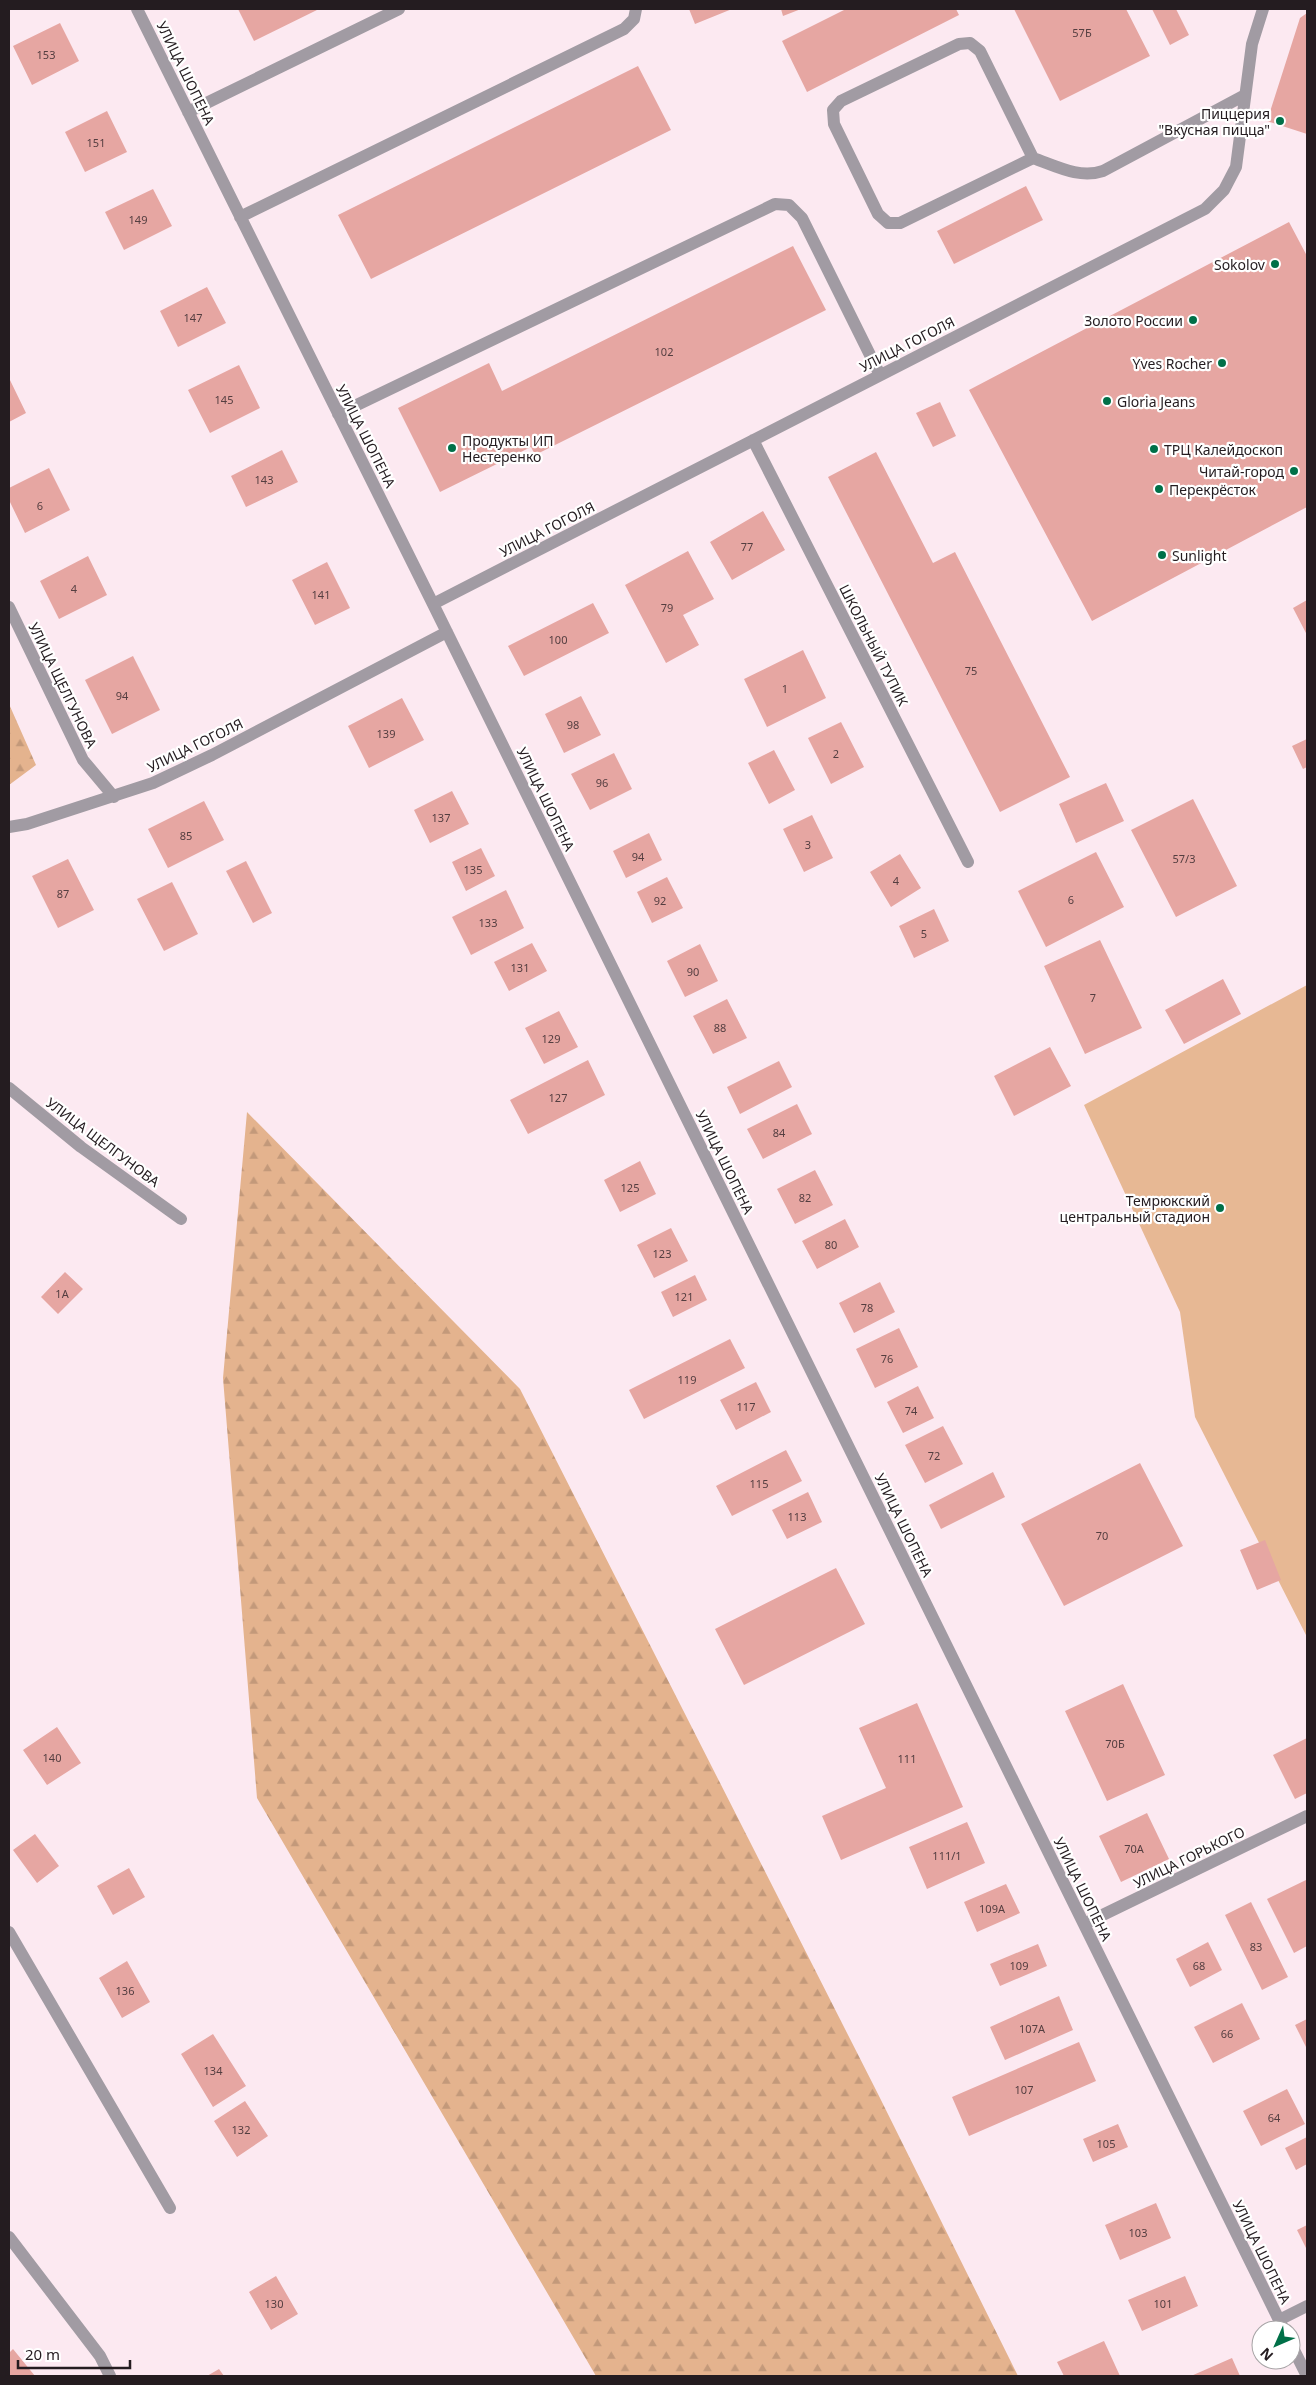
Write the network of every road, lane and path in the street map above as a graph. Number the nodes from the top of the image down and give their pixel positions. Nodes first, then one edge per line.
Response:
1 (137, 9) edge
2 (399, 9) edge
3 (636, 9) edge
4 (1263, 9) edge
5 (1245, 95) junction
6 (188, 112) junction
7 (1033, 158) junction
8 (240, 217) junction
9 (880, 375) junction
10 (338, 414) junction
11 (752, 440) junction
12 (433, 604) junction
13 (9, 607) edge
14 (447, 632) junction
15 (114, 797) junction
16 (9, 826) edge
17 (968, 862) dead end
18 (9, 1088) edge
19 (181, 1219) dead end
20 (1307, 1816) edge
21 (1084, 1924) junction
22 (9, 1932) edge
23 (170, 2208) dead end
24 (9, 2237) edge
25 (1307, 2306) edge
26 (1280, 2320) edge
27 (1289, 2320) edge
28 (1301, 2364) edge
29 (110, 2376) edge
30 (1307, 2376) edge

1 - 6 street, УЛИЦА ШОПЕНА
2 - 6 street
3 - 8 street
4 - 5 street, УЛИЦА ГОГОЛЯ
5 - 7 street
5 - 9 street, УЛИЦА ГОГОЛЯ
6 - 8 street, УЛИЦА ШОПЕНА
7 - 7 street
8 - 10 street, УЛИЦА ШОПЕНА
9 - 10 street
9 - 11 street, УЛИЦА ГОГОЛЯ
10 - 12 street, УЛИЦА ШОПЕНА
11 - 12 street, УЛИЦА ГОГОЛЯ
11 - 17 street, ШКОЛЬНЫЙ ТУПИК
12 - 14 street, УЛИЦА ШОПЕНА
13 - 15 street, УЛИЦА ЩЕЛГУНОВА
14 - 15 street, УЛИЦА ГОГОЛЯ
14 - 21 street, УЛИЦА ШОПЕНА
15 - 16 street, УЛИЦА ГОГОЛЯ
18 - 19 street, УЛИЦА ЩЕЛГУНОВА
20 - 21 street, УЛИЦА ГОРЬКОГО
21 - 26 street, УЛИЦА ШОПЕНА
22 - 23 street
24 - 29 street
25 - 27 street
28 - 30 street

